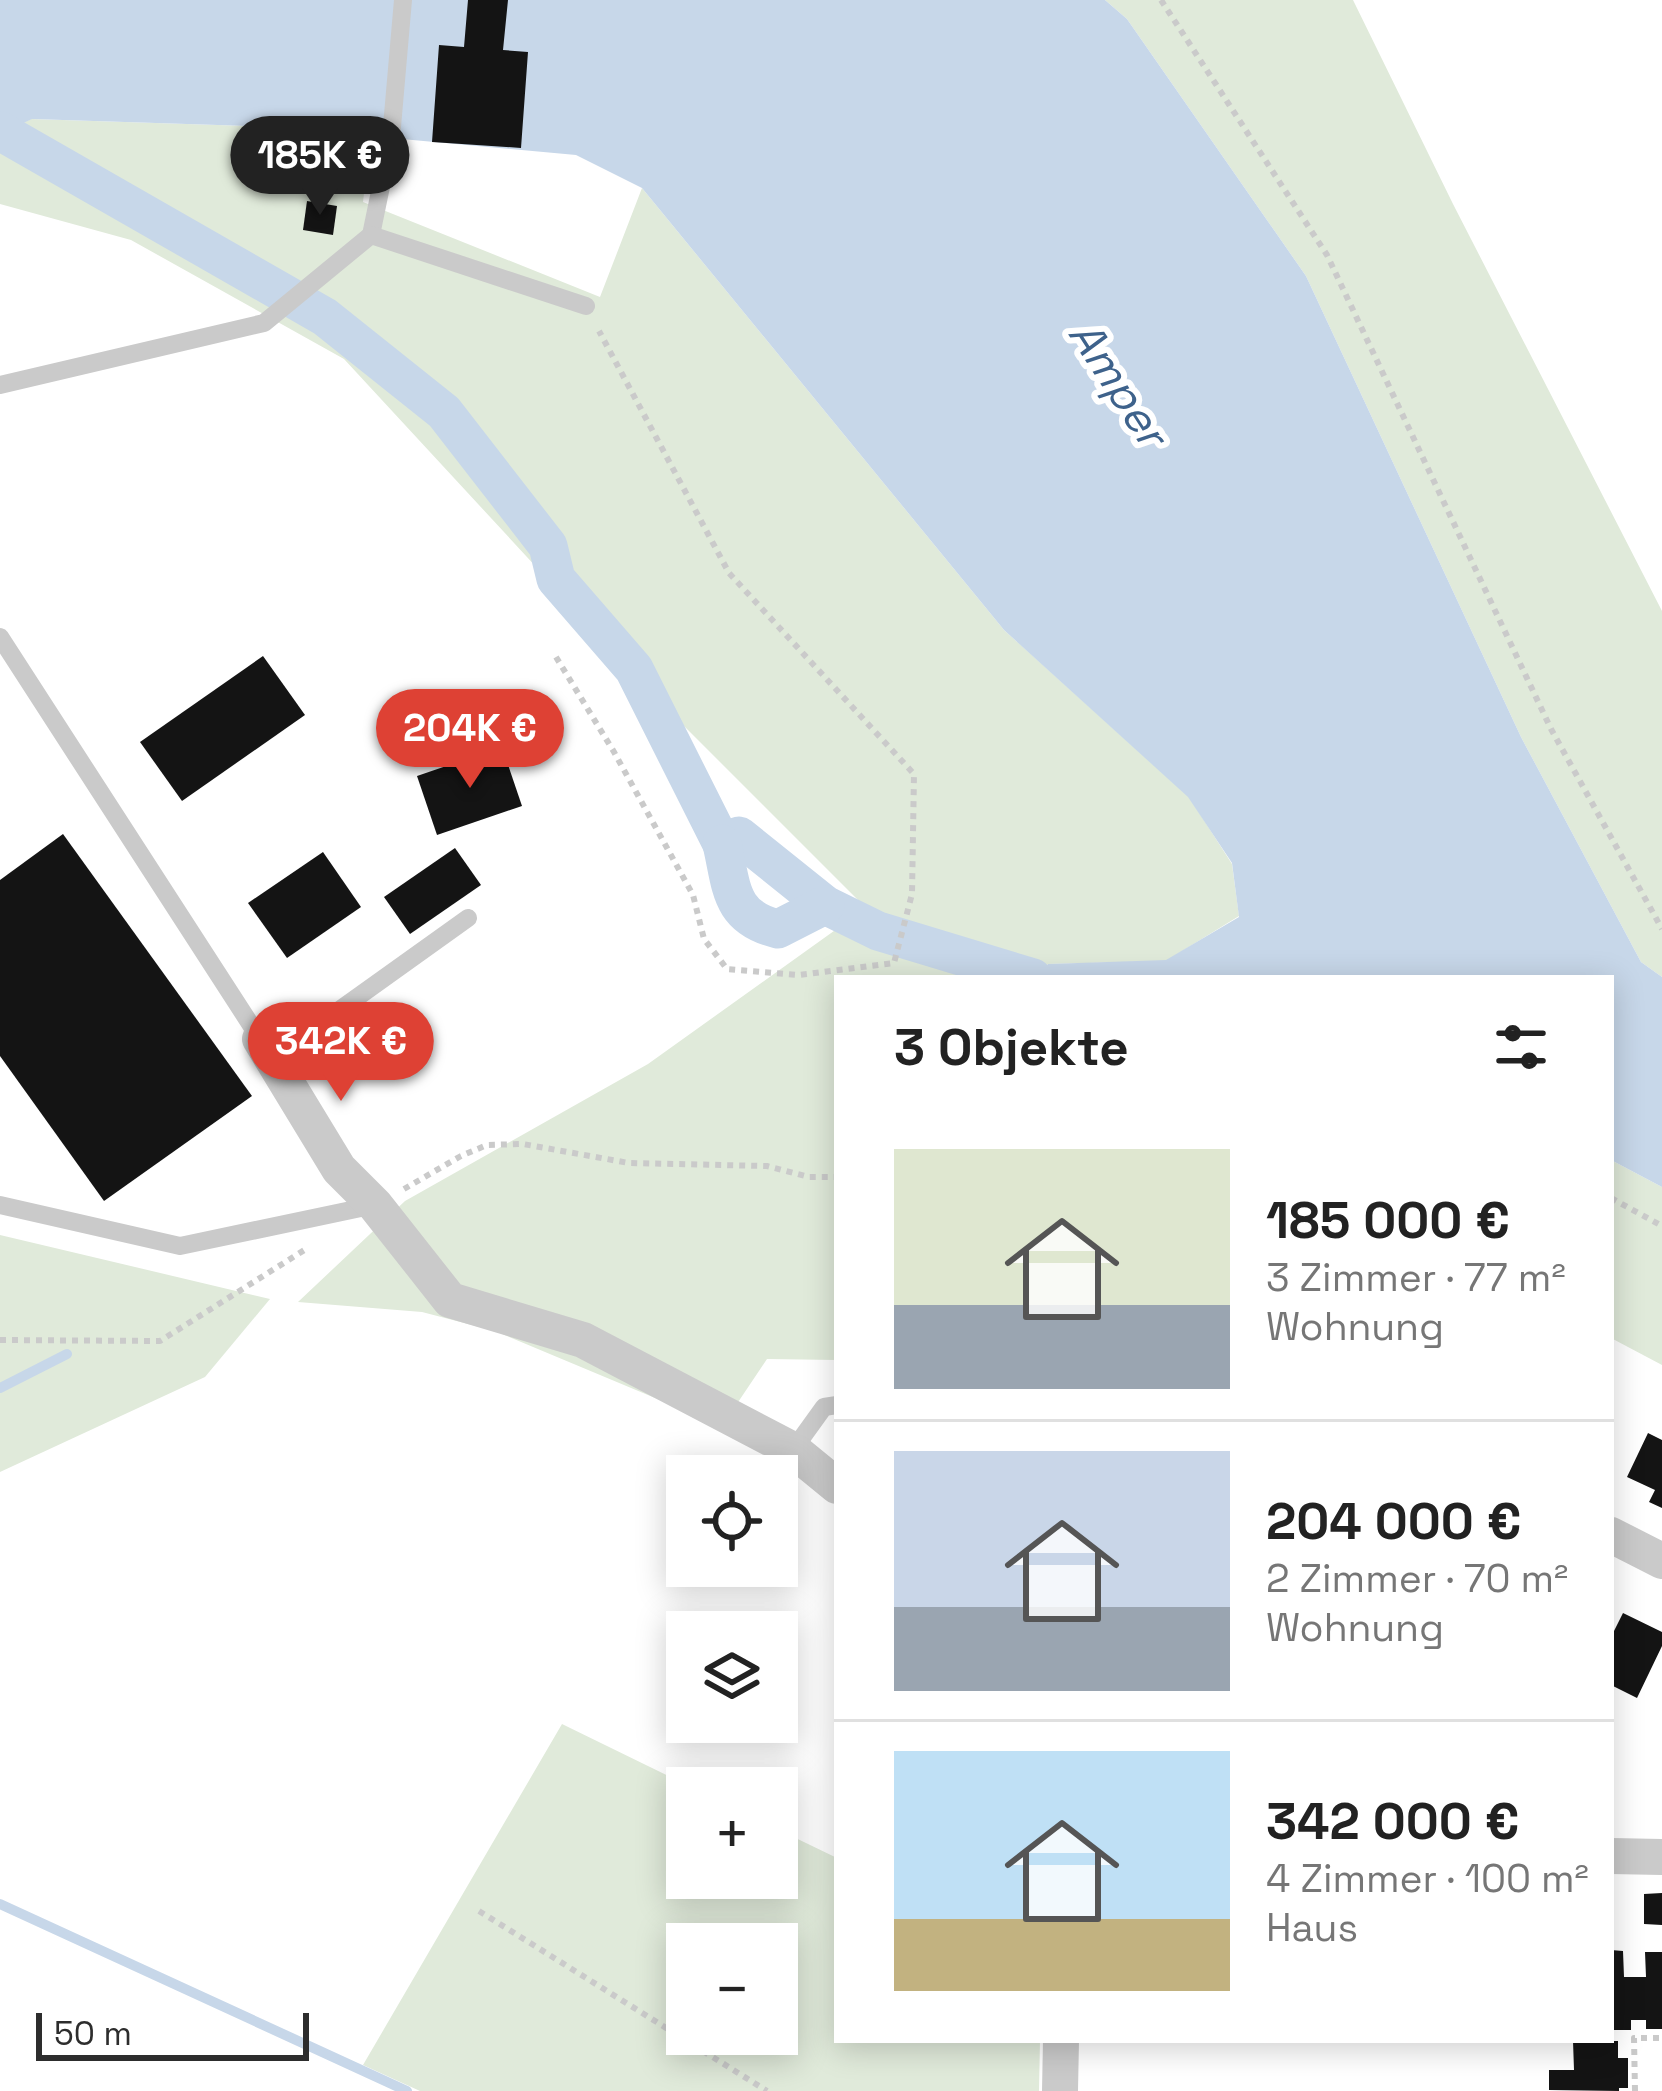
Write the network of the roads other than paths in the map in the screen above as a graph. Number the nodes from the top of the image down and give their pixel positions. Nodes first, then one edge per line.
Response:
1 (404, 0) edge
2 (371, 235) junction
3 (586, 306) road end
4 (1, 382) edge
5 (0, 637) edge
6 (468, 918) dead end
7 (266, 1049) junction
8 (0, 1205) edge
9 (375, 1205) junction
10 (834, 1405) edge
11 (793, 1450) junction
12 (834, 1484) edge
13 (1614, 1537) edge
14 (1662, 1561) edge
15 (1614, 1856) edge
16 (1662, 1856) edge
17 (1061, 2043) edge
18 (1060, 2091) edge

1 - 2 lane
2 - 3 lane
2 - 4 lane
5 - 7 lane
6 - 7 lane
7 - 9 street
8 - 9 lane
9 - 11 street
10 - 11 lane
11 - 12 street
13 - 14 street
15 - 16 street
17 - 18 street

